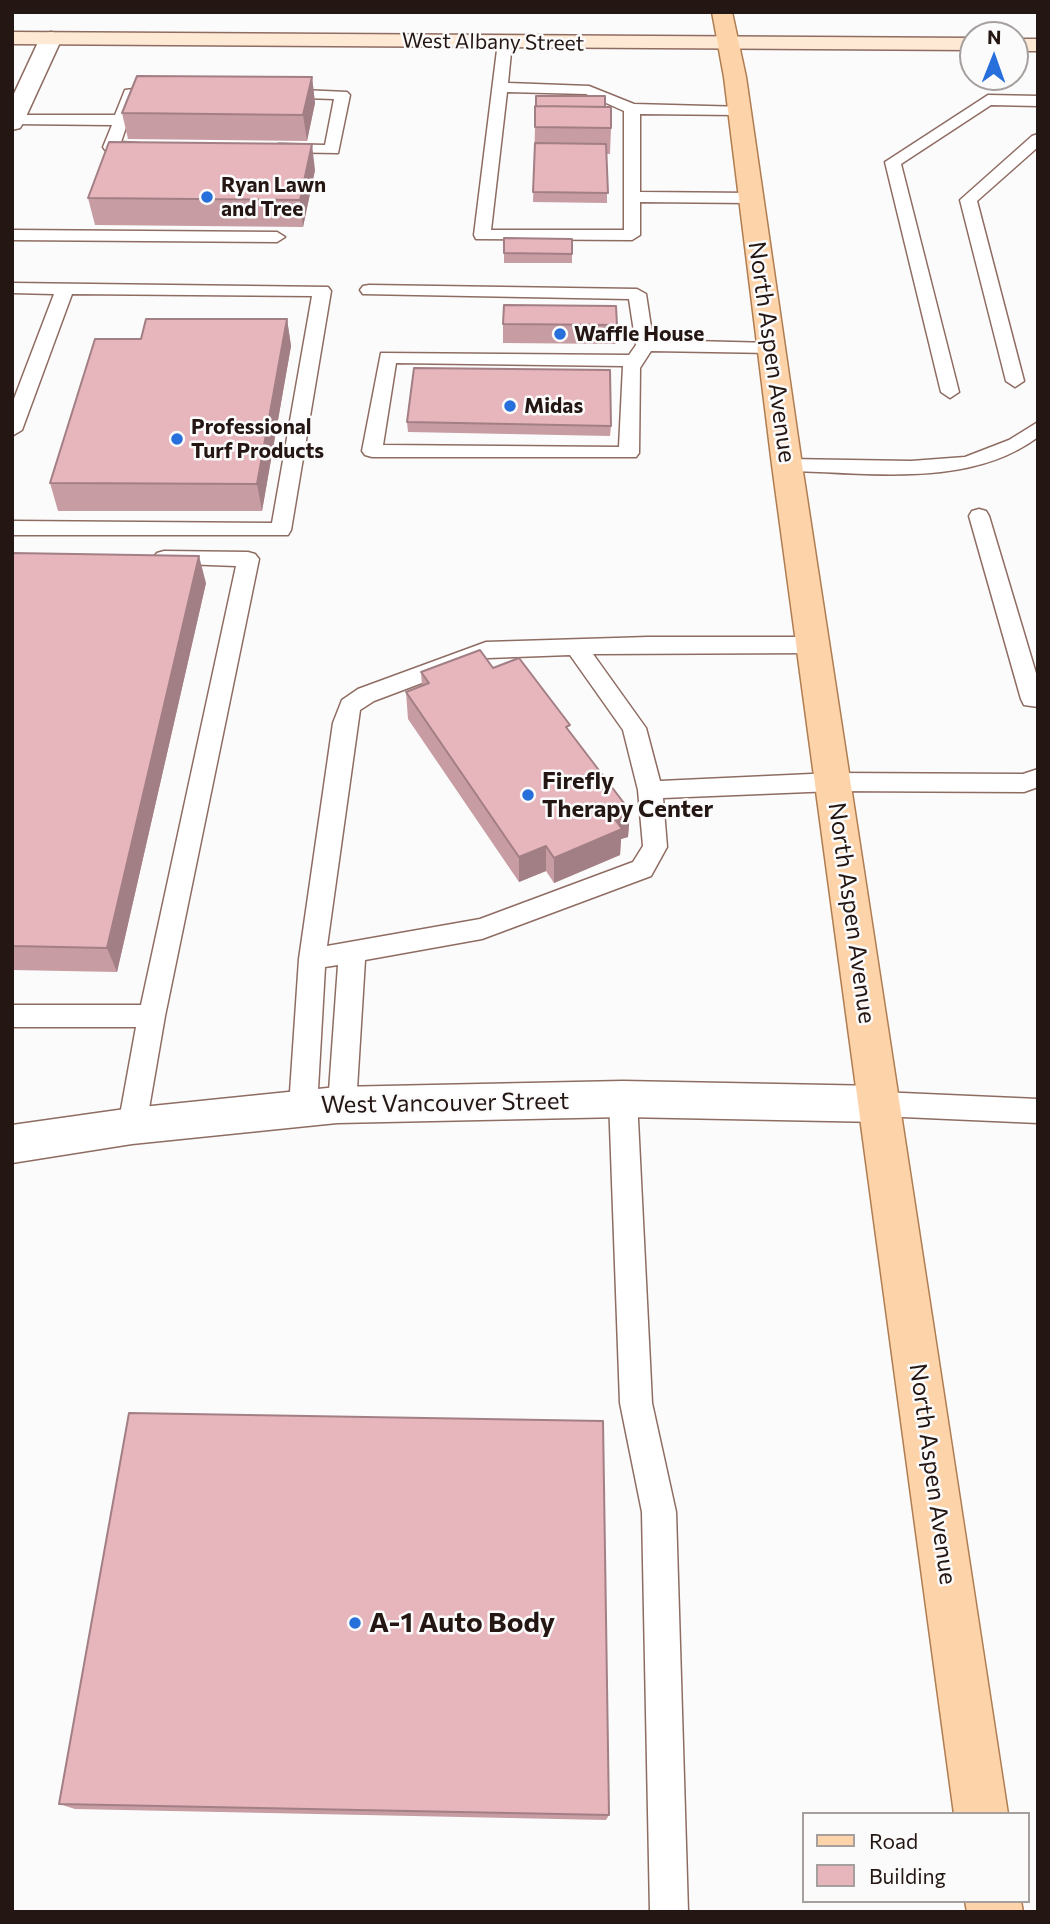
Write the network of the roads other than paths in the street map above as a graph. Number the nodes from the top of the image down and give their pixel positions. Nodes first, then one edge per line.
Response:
1 (722, 12) edge
2 (12, 38) edge
3 (51, 38) junction
4 (505, 42) junction
5 (728, 43) junction
6 (959, 44) edge
7 (499, 87) junction
8 (157, 93) edge
9 (263, 94) edge
10 (1038, 101) edge
11 (632, 109) junction
12 (740, 110) junction
13 (121, 120) junction
14 (13, 122) edge
15 (1038, 139) edge
16 (152, 147) edge
17 (263, 149) edge
18 (632, 197) junction
19 (751, 198) junction
20 (12, 235) edge
21 (277, 237) dead end
22 (12, 288) edge
23 (65, 289) junction
24 (369, 290) dead end
25 (772, 348) junction
26 (640, 353) junction
27 (1014, 382) dead end
28 (950, 391) dead end
29 (1038, 428) edge
30 (12, 430) edge
31 (787, 465) junction
32 (979, 516) dead end
33 (12, 528) edge
34 (137, 557) edge
35 (813, 645) junction
36 (575, 646) junction
37 (1038, 699) edge
38 (1038, 778) edge
39 (833, 782) junction
40 (650, 790) junction
41 (352, 952) junction
42 (312, 959) junction
43 (12, 1016) edge
44 (152, 1016) junction
45 (623, 1099) junction
46 (880, 1104) junction
47 (342, 1105) junction
48 (303, 1107) junction
49 (1038, 1111) edge
50 (132, 1126) junction
51 (12, 1144) edge
52 (981, 1812) edge
53 (669, 1912) edge

1 - 5 main road, North Aspen Avenue
2 - 3 main road, West Albany Street
3 - 4 main road, West Albany Street
3 - 14 street
4 - 5 main road, West Albany Street
4 - 7 lane
5 - 6 main road, West Albany Street
5 - 12 main road, North Aspen Avenue
7 - 11 lane
7 - 18 lane
8 - 13 lane
9 - 17 lane
10 - 28 lane
11 - 12 lane
11 - 18 lane
12 - 19 main road, North Aspen Avenue
13 - 14 lane
13 - 16 lane
15 - 27 lane
18 - 19 lane
19 - 25 main road, North Aspen Avenue
20 - 21 lane
22 - 23 lane
23 - 30 lane
23 - 33 lane
24 - 26 lane
25 - 26 lane
25 - 31 main road, North Aspen Avenue
26 - 26 lane
29 - 31 lane
31 - 35 main road, North Aspen Avenue
32 - 37 lane
34 - 44 lane
35 - 36 lane
35 - 39 main road, North Aspen Avenue
36 - 40 lane
36 - 42 lane
38 - 39 lane
39 - 40 lane
39 - 46 main road, North Aspen Avenue
40 - 41 lane
41 - 42 lane
41 - 47 lane
42 - 48 lane
43 - 44 lane
44 - 50 lane
45 - 46 street, West Vancouver Street
45 - 47 street, West Vancouver Street
45 - 53 lane
46 - 49 lane
46 - 52 main road, North Aspen Avenue
47 - 48 street, West Vancouver Street
48 - 50 street, West Vancouver Street
50 - 51 street, West Vancouver Street

